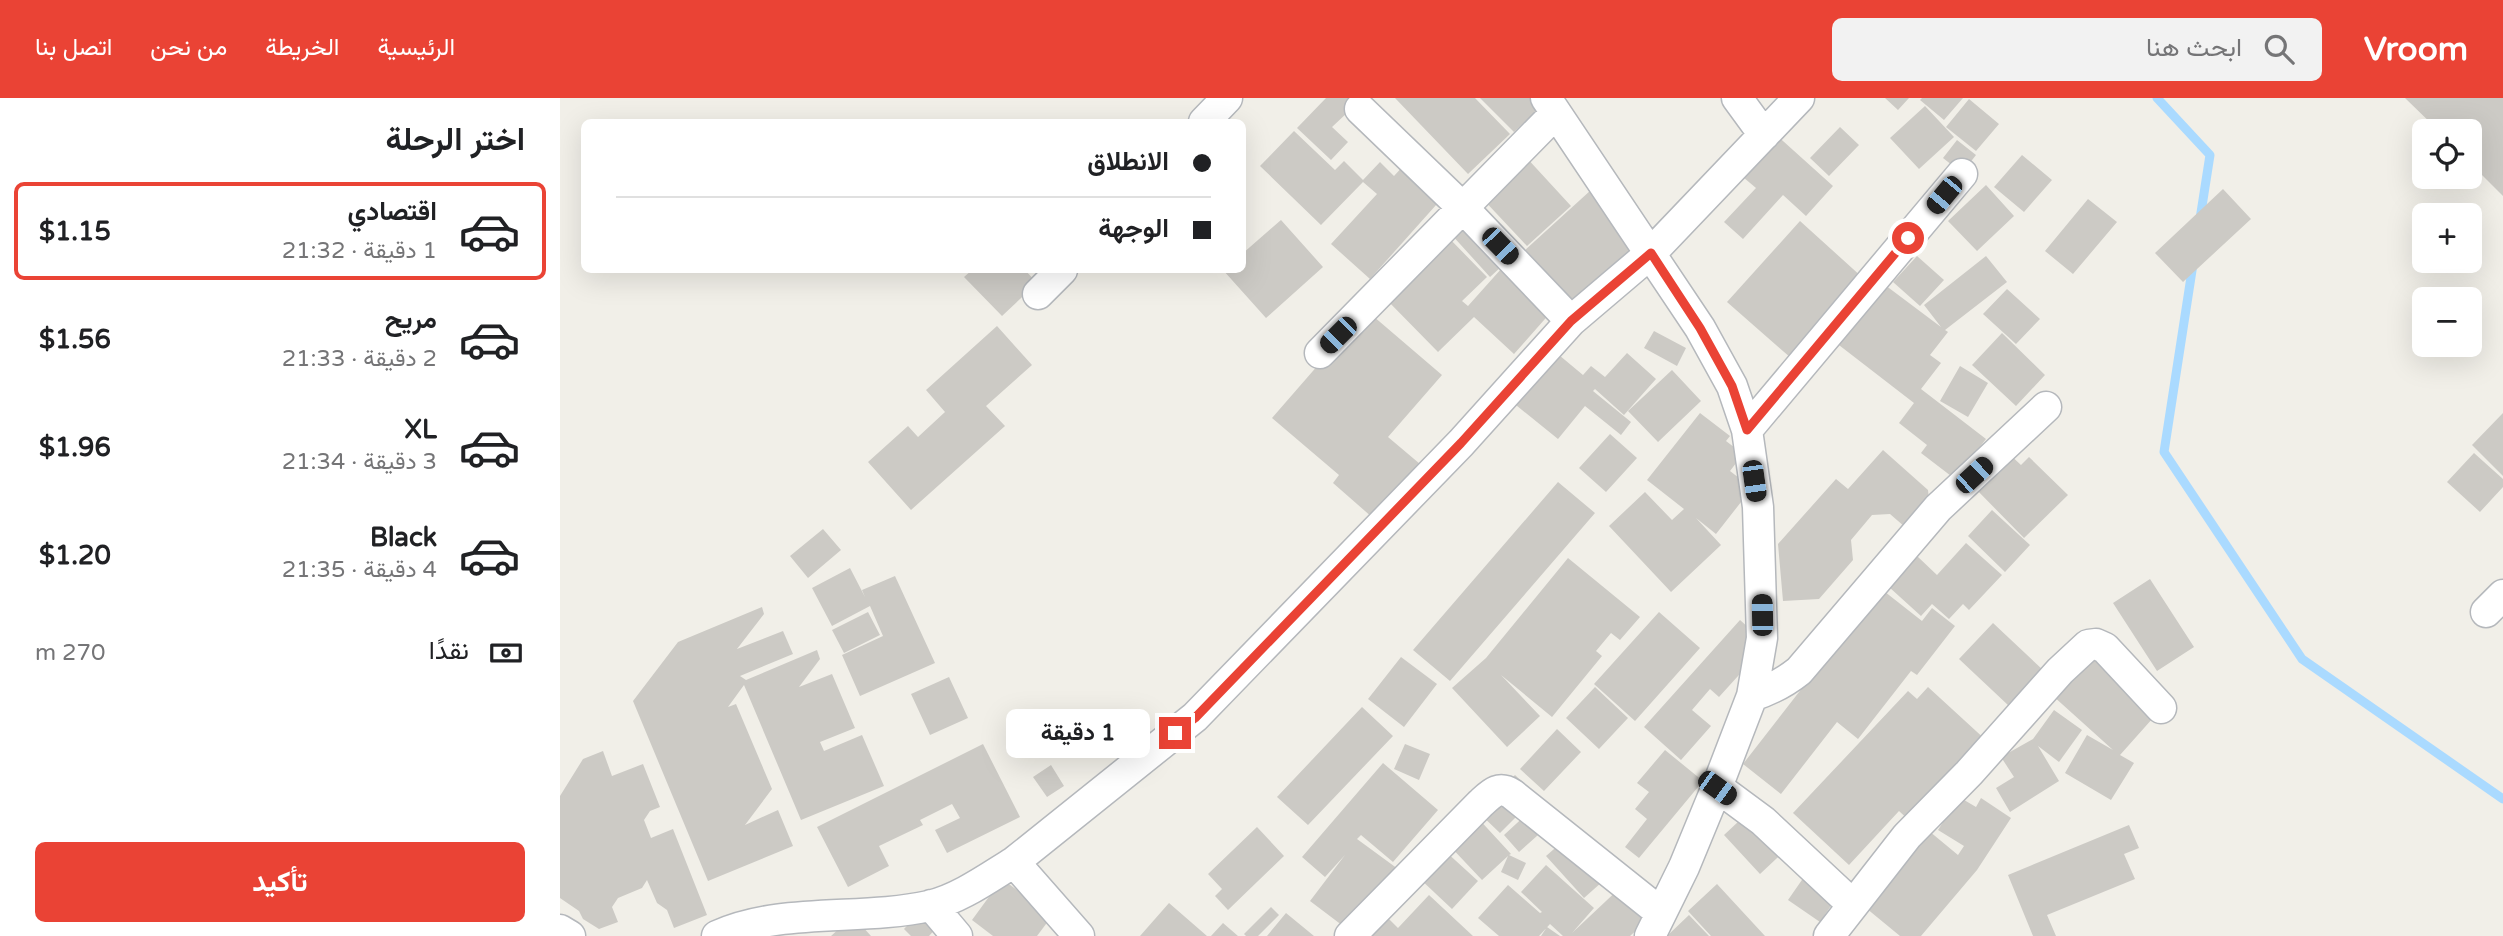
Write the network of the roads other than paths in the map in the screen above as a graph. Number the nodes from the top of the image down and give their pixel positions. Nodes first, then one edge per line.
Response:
1 (1227, 98) edge
2 (1737, 98) edge
3 (1799, 98) edge
4 (1551, 105) edge
5 (1360, 109) dead end
6 (1207, 119) edge
7 (1764, 135) junction
8 (1962, 174) dead end
9 (1464, 209) junction
10 (1651, 253) junction
11 (1059, 273) edge
12 (1038, 294) dead end
13 (1571, 321) junction
14 (1320, 353) dead end
15 (2046, 407) dead end
16 (1747, 430) junction
17 (1752, 696) junction
18 (2161, 708) dead end
19 (1717, 788) junction
20 (1014, 862) junction
21 (931, 905) junction
22 (1853, 905) junction
23 (1655, 925) edge
24 (560, 930) edge
25 (570, 936) edge
26 (718, 936) edge
27 (957, 936) edge
28 (1080, 936) edge
29 (1350, 936) edge
30 (1829, 936) edge

1 - 6 street
2 - 7 street
3 - 7 street
4 - 9 street
4 - 10 street
5 - 9 street
7 - 10 street
8 - 16 street
9 - 13 street
9 - 14 street
10 - 13 street
10 - 16 street
11 - 12 street
13 - 20 street
15 - 17 street
16 - 17 street
17 - 19 street
18 - 22 street
19 - 22 street
19 - 23 street
20 - 21 street
20 - 28 street
21 - 26 street
21 - 27 street
22 - 30 street
23 - 29 street
24 - 25 street

